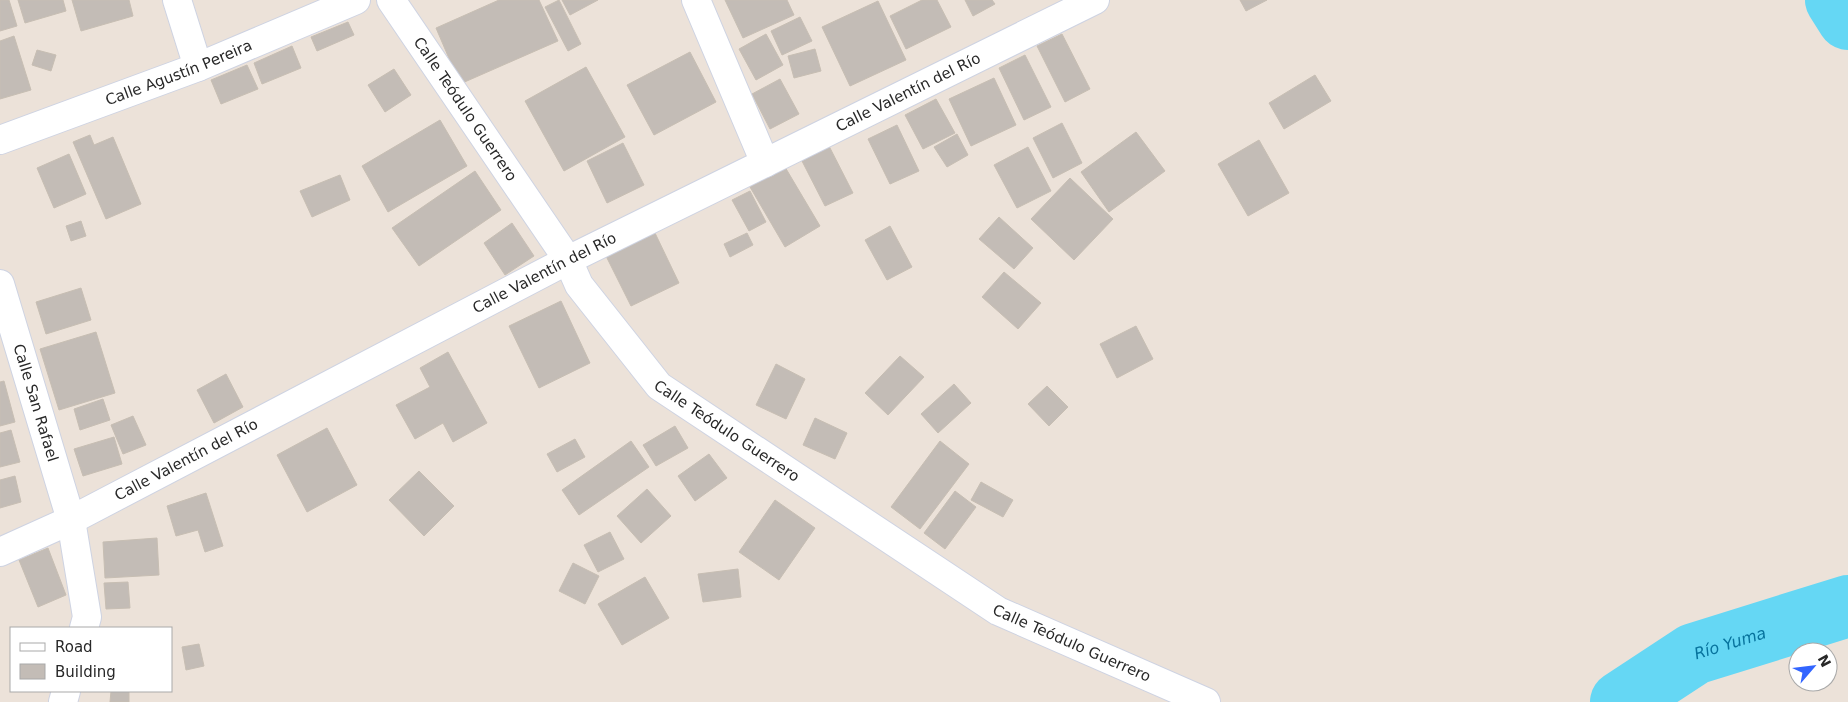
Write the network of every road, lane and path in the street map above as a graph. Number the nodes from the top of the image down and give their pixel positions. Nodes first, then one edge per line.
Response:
1 (177, 0) edge
2 (356, 0) edge
3 (391, 0) edge
4 (696, 0) edge
5 (1095, 0) edge
6 (198, 67) junction
7 (0, 140) edge
8 (765, 163) junction
9 (568, 260) junction
10 (0, 284) edge
11 (71, 520) junction
12 (0, 552) edge
13 (84, 627) edge
14 (1206, 702) edge

1 - 6 street
2 - 6 street, Calle Agustín Pereira
3 - 9 street, Calle Teódulo Guerrero
4 - 8 street
5 - 8 street, Calle Valentín del Río
6 - 7 street, Calle Agustín Pereira
8 - 9 street, Calle Valentín del Río
9 - 11 street, Calle Valentín del Río
9 - 14 street, Calle Teódulo Guerrero
10 - 11 street, Calle San Rafael
11 - 12 street, Calle Valentín del Río
11 - 13 street, Calle San Rafael

